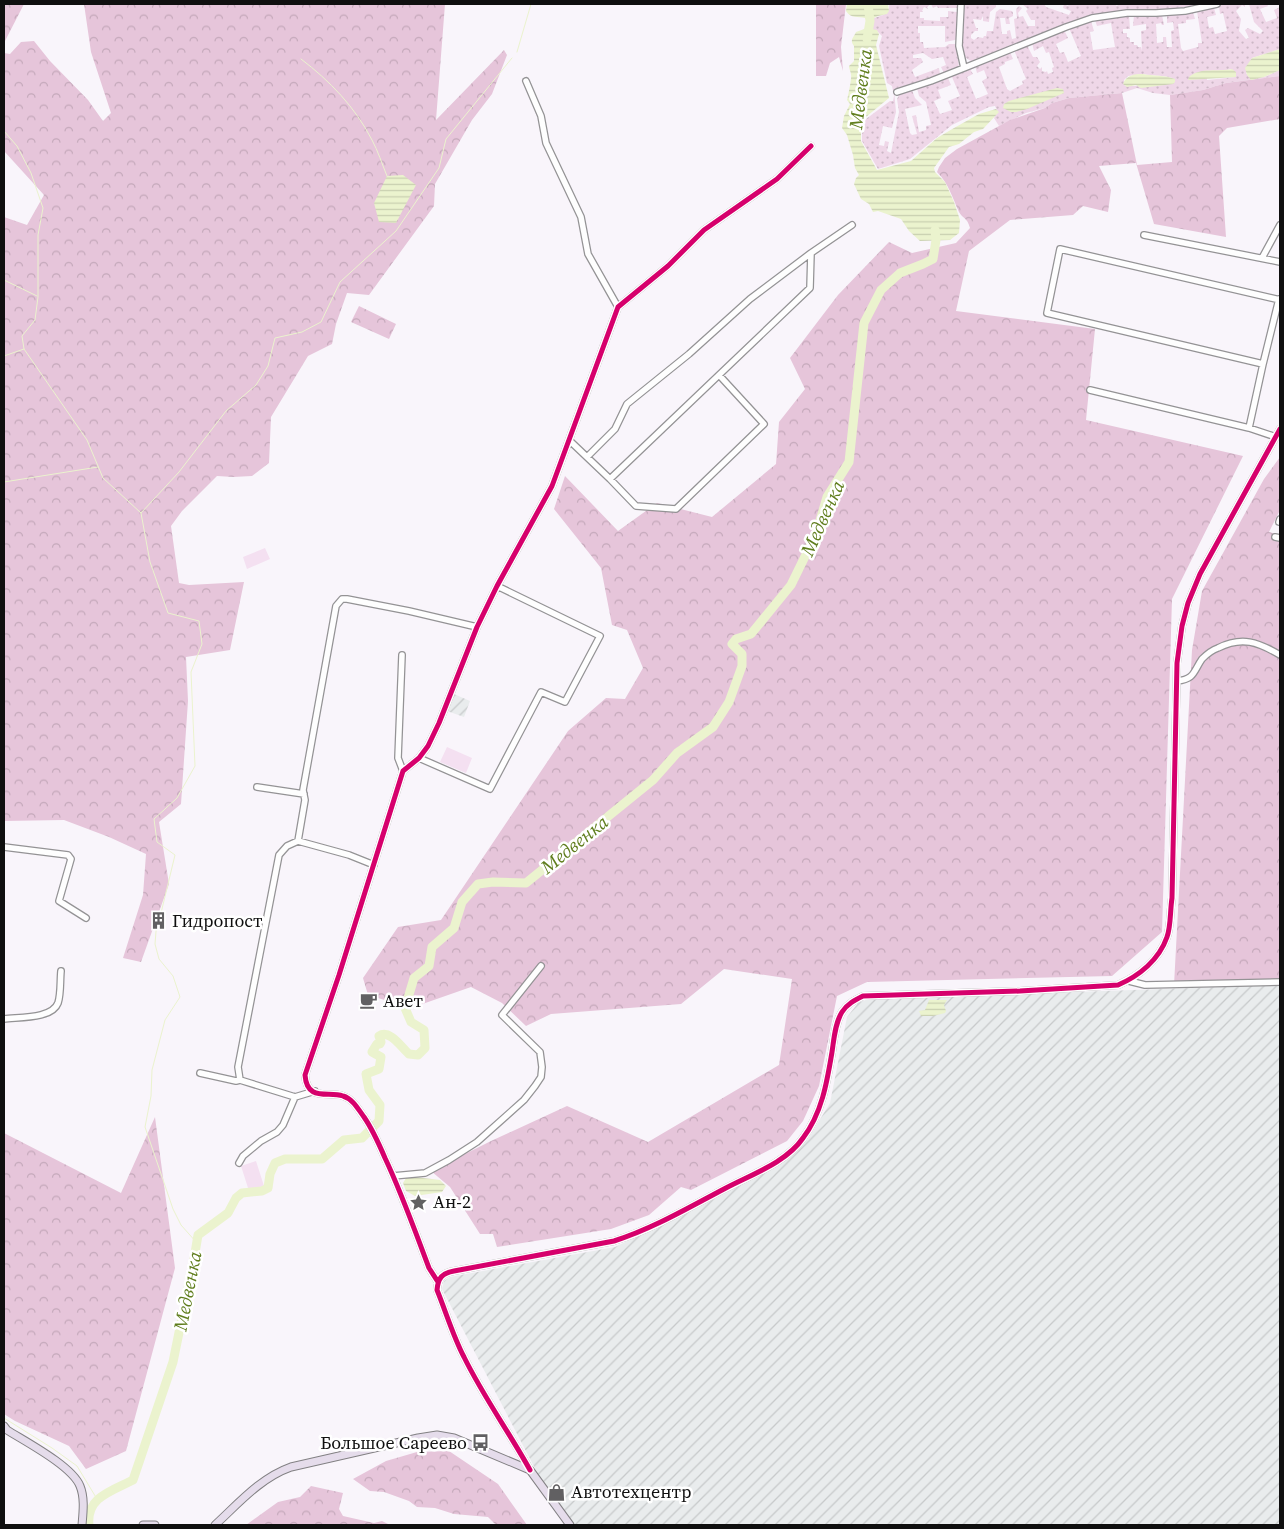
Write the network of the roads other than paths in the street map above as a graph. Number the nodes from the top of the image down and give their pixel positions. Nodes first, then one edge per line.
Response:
1 (961, 4) edge
2 (1218, 4) edge
3 (964, 68) junction
4 (526, 82) dead end
5 (897, 92) dead end
6 (811, 146) dead end
7 (852, 225) dead end
8 (1280, 225) edge
9 (1144, 235) dead end
10 (811, 253) junction
11 (1262, 258) junction
12 (1280, 262) edge
13 (1280, 300) edge
14 (618, 307) junction
15 (1262, 364) junction
16 (719, 375) junction
17 (1090, 390) dead end
18 (1249, 428) junction
19 (1280, 429) edge
20 (1276, 437) junction
21 (569, 440) junction
22 (587, 457) junction
23 (610, 479) junction
24 (498, 586) junction
25 (477, 627) junction
26 (402, 655) dead end
27 (1280, 655) edge
28 (1177, 681) junction
29 (420, 758) junction
30 (403, 771) junction
31 (257, 787) dead end
32 (304, 794) junction
33 (298, 841) junction
34 (4, 847) edge
35 (374, 865) junction
36 (86, 918) dead end
37 (541, 966) dead end
38 (61, 971) dead end
39 (1129, 981) junction
40 (1280, 982) edge
41 (4, 1018) edge
42 (200, 1073) dead end
43 (240, 1080) junction
44 (315, 1091) junction
45 (295, 1097) junction
46 (239, 1163) dead end
47 (393, 1176) junction
48 (438, 1282) junction
49 (4, 1426) edge
50 (530, 1470) junction
51 (82, 1525) edge
52 (143, 1525) edge
53 (155, 1525) edge
54 (215, 1525) edge
55 (570, 1525) edge

1 - 3 street
2 - 3 street
3 - 5 street
4 - 14 street
6 - 14 street
7 - 10 street
8 - 11 street
9 - 11 street
10 - 16 street
10 - 22 street
11 - 12 street
13 - 15 street
13 - 15 street
14 - 21 street
15 - 18 street
16 - 23 street
16 - 23 street
17 - 18 street
18 - 20 street
19 - 20 street
20 - 28 street
21 - 22 street
21 - 24 street
22 - 23 street
24 - 25 street
24 - 29 street
25 - 29 street
25 - 32 street
26 - 30 street
27 - 28 street
28 - 39 street
29 - 30 street
30 - 35 street
31 - 32 street
32 - 33 street
33 - 35 street
33 - 43 street
34 - 36 street
35 - 44 street
37 - 47 street
38 - 41 street
39 - 40 street
39 - 48 street
42 - 43 street
43 - 45 street
44 - 45 street
44 - 47 street
45 - 46 street
47 - 48 street
48 - 50 street
49 - 51 main road
50 - 54 main road
50 - 55 main road
52 - 53 main road

